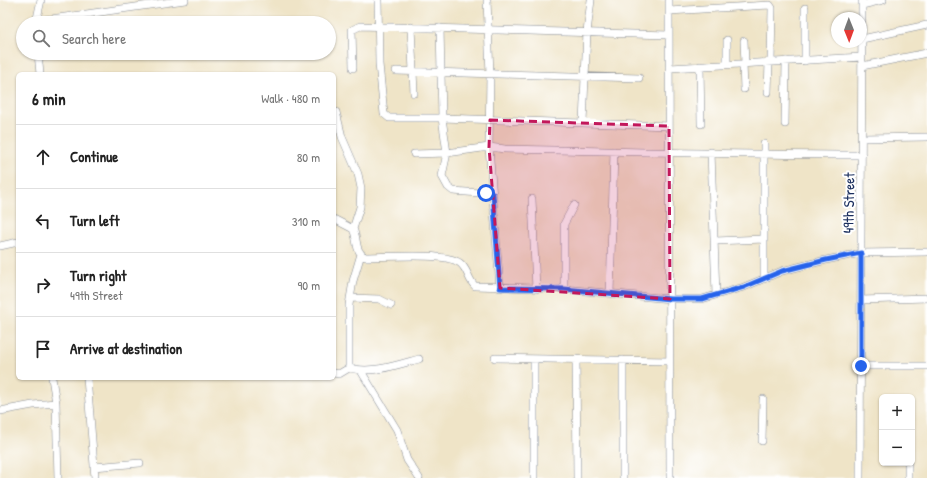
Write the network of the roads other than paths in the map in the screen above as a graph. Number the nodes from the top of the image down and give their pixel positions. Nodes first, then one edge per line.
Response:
1 (41, 0) edge
2 (184, 0) edge
3 (378, 0) edge
4 (487, 0) edge
5 (591, 0) edge
6 (669, 0) edge
7 (883, 0) edge
8 (862, 2) edge
9 (805, 8) dead end
10 (669, 11) junction
11 (37, 16) edge
12 (76, 16) edge
13 (927, 25) edge
14 (378, 26) junction
15 (411, 27) junction
16 (440, 28) junction
17 (488, 29) junction
18 (587, 32) junction
19 (669, 35) junction
20 (867, 38) edge
21 (727, 40) dead end
22 (744, 41) dead end
23 (862, 48) edge
24 (927, 52) edge
25 (862, 58) junction
26 (39, 60) edge
27 (786, 61) junction
28 (805, 61) junction
29 (770, 62) junction
30 (744, 63) junction
31 (727, 64) junction
32 (700, 66) junction
33 (862, 66) junction
34 (354, 68) dead end
35 (670, 68) junction
36 (396, 71) dead end
37 (40, 72) edge
38 (412, 72) junction
39 (442, 73) junction
40 (490, 74) junction
41 (585, 76) junction
42 (639, 78) dead end
43 (744, 89) dead end
44 (768, 92) dead end
45 (414, 93) dead end
46 (336, 112) dead end
47 (442, 118) junction
48 (490, 120) junction
49 (583, 123) junction
50 (701, 124) dead end
51 (785, 124) dead end
52 (669, 126) junction
53 (927, 137) edge
54 (862, 138) junction
55 (764, 144) dead end
56 (489, 147) junction
57 (614, 151) junction
58 (711, 152) junction
59 (447, 153) junction
60 (670, 153) junction
61 (414, 154) dead end
62 (764, 155) junction
63 (862, 155) junction
64 (493, 194) junction
65 (532, 199) dead end
66 (574, 205) dead end
67 (336, 220) edge
68 (353, 229) junction
69 (764, 238) junction
70 (715, 241) junction
71 (16, 242) edge
72 (0, 246) edge
73 (927, 252) edge
74 (861, 253) junction
75 (361, 254) junction
76 (764, 279) junction
77 (500, 288) junction
78 (536, 289) junction
79 (564, 289) junction
80 (610, 294) junction
81 (716, 295) junction
82 (350, 298) junction
83 (927, 298) edge
84 (670, 299) junction
85 (861, 300) junction
86 (391, 305) dead end
87 (496, 358) dead end
88 (534, 358) junction
89 (419, 359) dead end
90 (576, 359) junction
91 (623, 360) junction
92 (669, 361) junction
93 (861, 366) junction
94 (927, 366) edge
95 (349, 368) junction
96 (361, 371) junction
97 (336, 373) edge
98 (52, 380) edge
99 (87, 380) edge
100 (763, 399) dead end
101 (56, 404) junction
102 (0, 411) edge
103 (762, 441) dead end
104 (140, 463) dead end
105 (908, 466) edge
106 (94, 468) junction
107 (58, 478) edge
108 (95, 478) edge
109 (419, 478) edge
110 (534, 478) edge
111 (577, 478) edge
112 (623, 478) edge
113 (670, 478) edge
114 (860, 478) edge
115 (908, 478) edge

1 - 11 street
2 - 12 street
3 - 14 street
4 - 17 street
5 - 18 street
6 - 10 street
7 - 8 street
9 - 28 street
10 - 19 street
10 - 29 street
13 - 20 street
14 - 15 street
14 - 34 street
14 - 47 street
15 - 16 street
15 - 38 street
16 - 17 street
16 - 39 street
17 - 18 street
17 - 40 street
18 - 19 street
18 - 41 street
19 - 35 street
21 - 31 street
22 - 30 street
23 - 25 street, 49th Street
24 - 33 street
25 - 28 street
25 - 33 street, 49th Street
26 - 37 street
27 - 28 street
27 - 29 street
27 - 51 street
29 - 30 street
29 - 44 street
30 - 31 street
30 - 43 street
31 - 32 street
32 - 35 street
32 - 50 street
33 - 54 street, 49th Street
35 - 52 street
36 - 38 street
38 - 39 street
38 - 45 street
39 - 40 street
39 - 47 street
40 - 41 street
40 - 48 street
41 - 42 street
41 - 49 street
46 - 68 street
47 - 48 street
47 - 59 street
48 - 49 street
48 - 56 street
49 - 52 street
52 - 60 street
53 - 54 street
54 - 63 street, 49th Street
55 - 62 street
56 - 57 street
56 - 59 street
56 - 64 street
57 - 60 street
57 - 80 street
58 - 60 street
58 - 62 street
58 - 70 street
59 - 61 street
59 - 64 street
60 - 84 street
62 - 63 street
62 - 69 street
63 - 74 street, 49th Street
64 - 77 street
65 - 78 street
66 - 79 street
67 - 68 street
68 - 75 street
69 - 70 street
69 - 76 street
70 - 81 street
71 - 72 street
73 - 74 street
74 - 76 street
74 - 85 street, 49th Street
75 - 77 street
75 - 82 street
76 - 81 street
77 - 78 street
78 - 79 street
79 - 80 street
80 - 84 street
81 - 84 street
82 - 86 street
82 - 95 street
83 - 85 street
84 - 92 street
85 - 93 street, 49th Street
87 - 88 street
88 - 90 street
88 - 110 street
89 - 96 street
90 - 91 street
90 - 111 street
91 - 92 street
91 - 112 street
92 - 113 street
93 - 94 street
93 - 114 street, 49th Street
95 - 96 street
95 - 97 street
96 - 109 street
98 - 101 street
99 - 106 street
100 - 103 street
101 - 102 street
101 - 107 street
104 - 106 street
105 - 115 street
106 - 108 street

